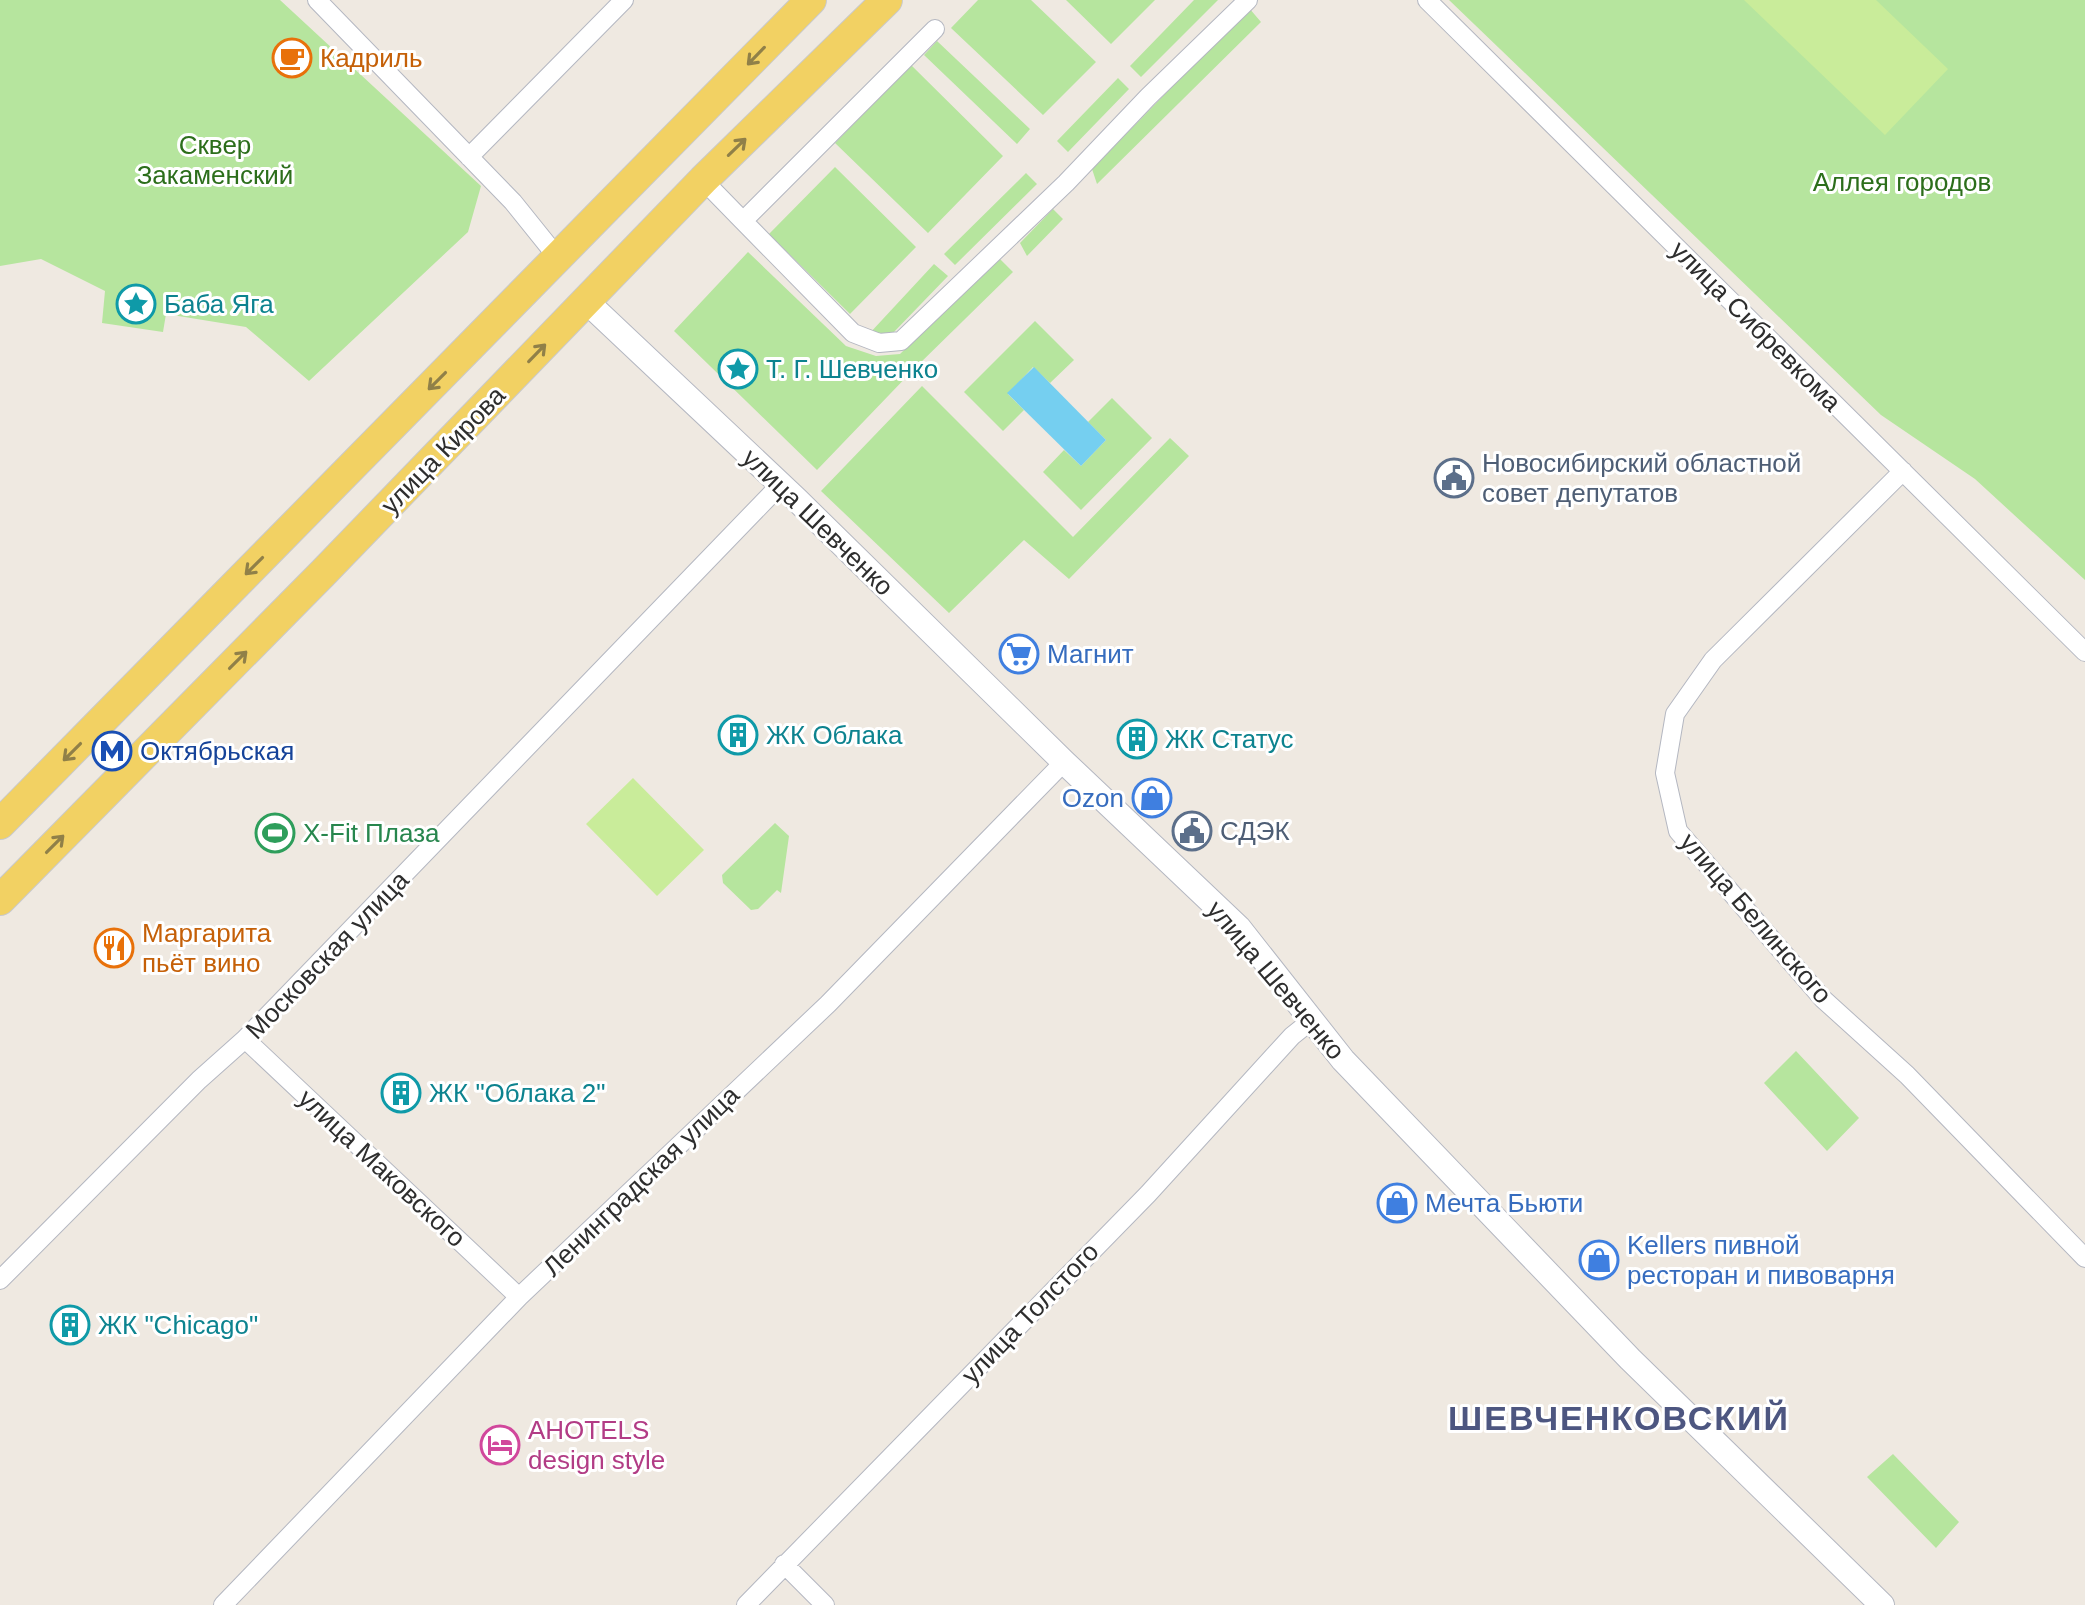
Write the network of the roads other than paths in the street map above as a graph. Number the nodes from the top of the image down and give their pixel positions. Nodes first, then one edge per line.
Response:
1 (317, 0) edge
2 (624, 0) edge
3 (811, 0) edge
4 (887, 0) edge
5 (1248, 0) edge
6 (1427, 0) edge
7 (935, 29) dead end
8 (469, 157) junction
9 (703, 180) junction
10 (743, 221) junction
11 (558, 258) junction
12 (587, 302) junction
13 (1903, 471) junction
14 (781, 484) junction
15 (2085, 652) edge
16 (1064, 762) junction
17 (0, 824) edge
18 (0, 900) edge
19 (1312, 1020) junction
20 (245, 1039) junction
21 (2085, 1258) edge
22 (0, 1280) edge
23 (519, 1297) junction
24 (784, 1564) junction
25 (758, 1601) edge
26 (223, 1605) edge
27 (825, 1605) edge
28 (1882, 1605) edge

1 - 8 street
2 - 8 street
3 -> 11 main road, улица Кирова
9 -> 4 main road, улица Кирова
5 - 10 street
6 - 13 street, улица Сибревкома
7 - 10 street
8 - 11 street
9 - 10 street
9 - 12 main road, улица Кирова
11 -> 17 main road, улица Кирова
12 - 14 street, улица Шевченко
18 -> 12 main road, улица Кирова
13 - 15 street, улица Сибревкома
13 - 21 street, улица Белинского
14 - 16 street, улица Шевченко
14 - 20 street, Московская улица
16 - 19 street, улица Шевченко
16 - 23 street, Ленинградская улица
19 - 24 street, улица Толстого
19 - 28 street, улица Шевченко
20 - 22 street, Московская улица
20 - 23 street, улица Маковского
23 - 26 street, Ленинградская улица
24 - 25 street, улица Толстого
24 - 27 street

